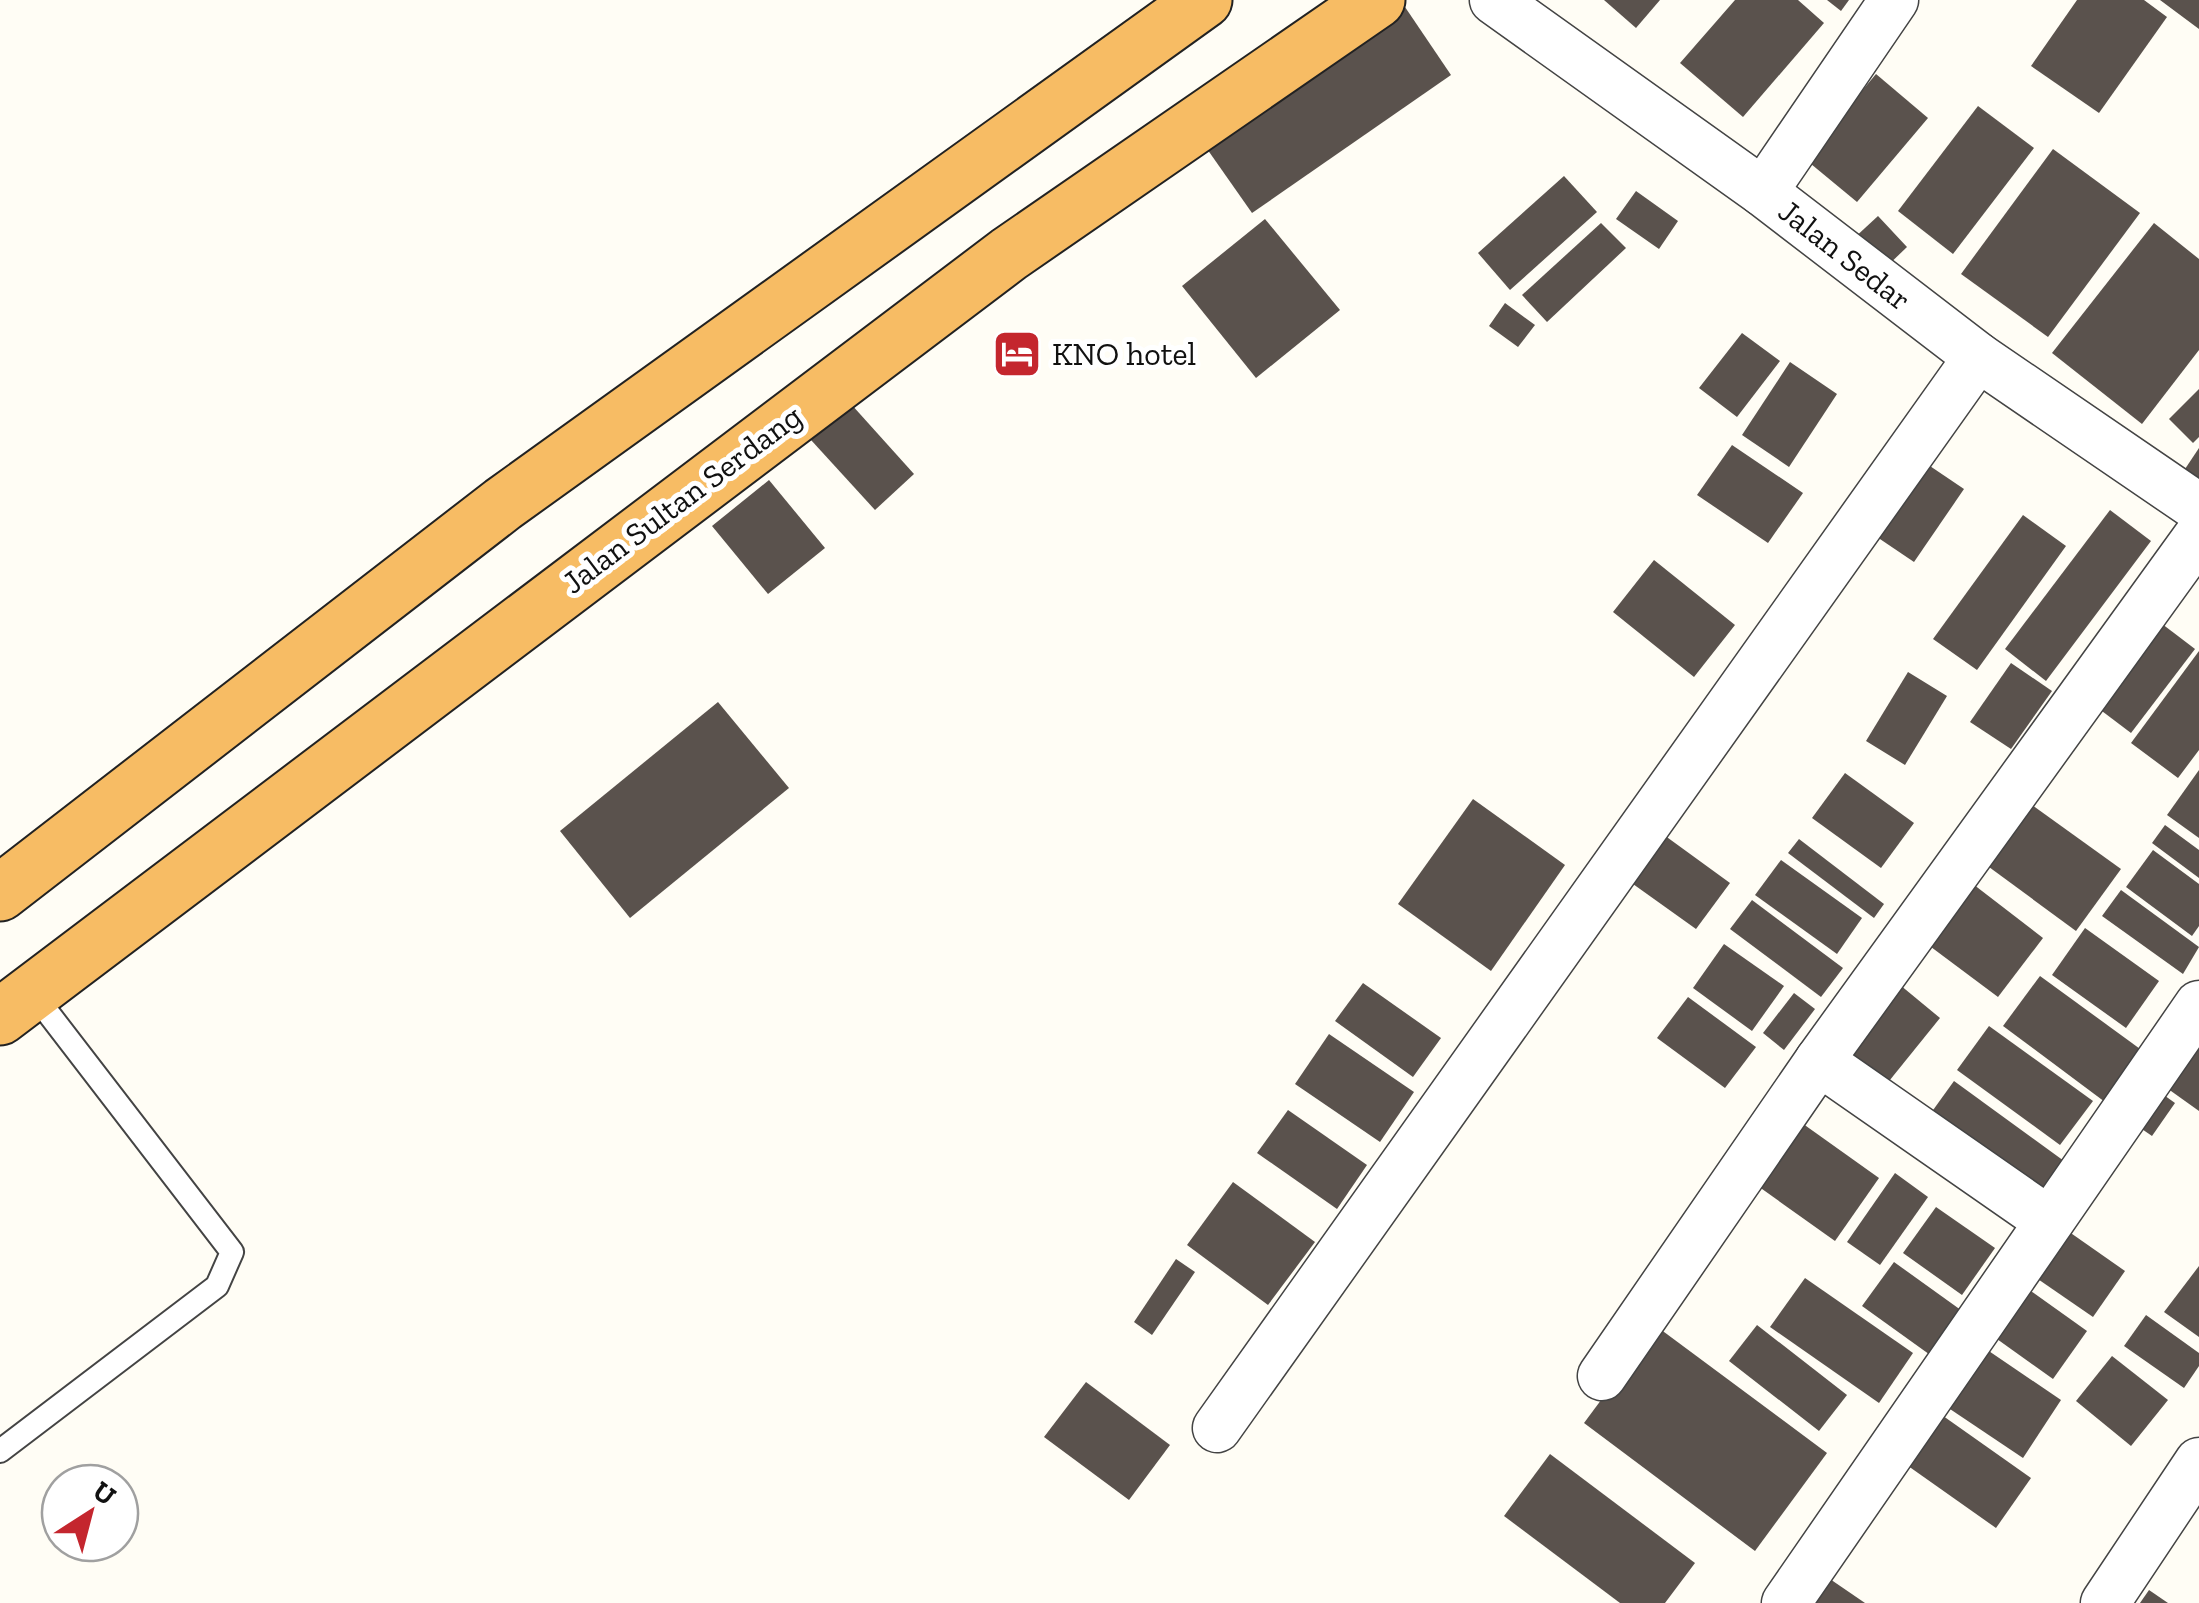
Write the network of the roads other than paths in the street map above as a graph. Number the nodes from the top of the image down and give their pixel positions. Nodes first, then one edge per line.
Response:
1 (1204, 0) edge
2 (1377, 0) edge
3 (1494, 0) edge
4 (1894, 0) edge
5 (1763, 192) junction
6 (1978, 357) junction
7 (2199, 508) edge
8 (2199, 535) edge
9 (0, 893) edge
10 (2199, 1004) edge
11 (16, 1005) edge
12 (1819, 1061) junction
13 (2049, 1220) junction
14 (1602, 1376) dead end
15 (1217, 1428) dead end
16 (0, 1451) edge
17 (2199, 1462) edge
18 (1786, 1603) edge
19 (2105, 1603) edge

1 - 9 highway
2 - 11 highway, Jalan Sultan Serdang
3 - 5 street, Jalan Sedar
4 - 5 street
5 - 6 street, Jalan Sedar
6 - 7 street, Jalan Sedar
6 - 15 street
8 - 12 street
10 - 13 street
11 - 16 lane
12 - 13 street
12 - 14 street
13 - 18 street
17 - 19 street

